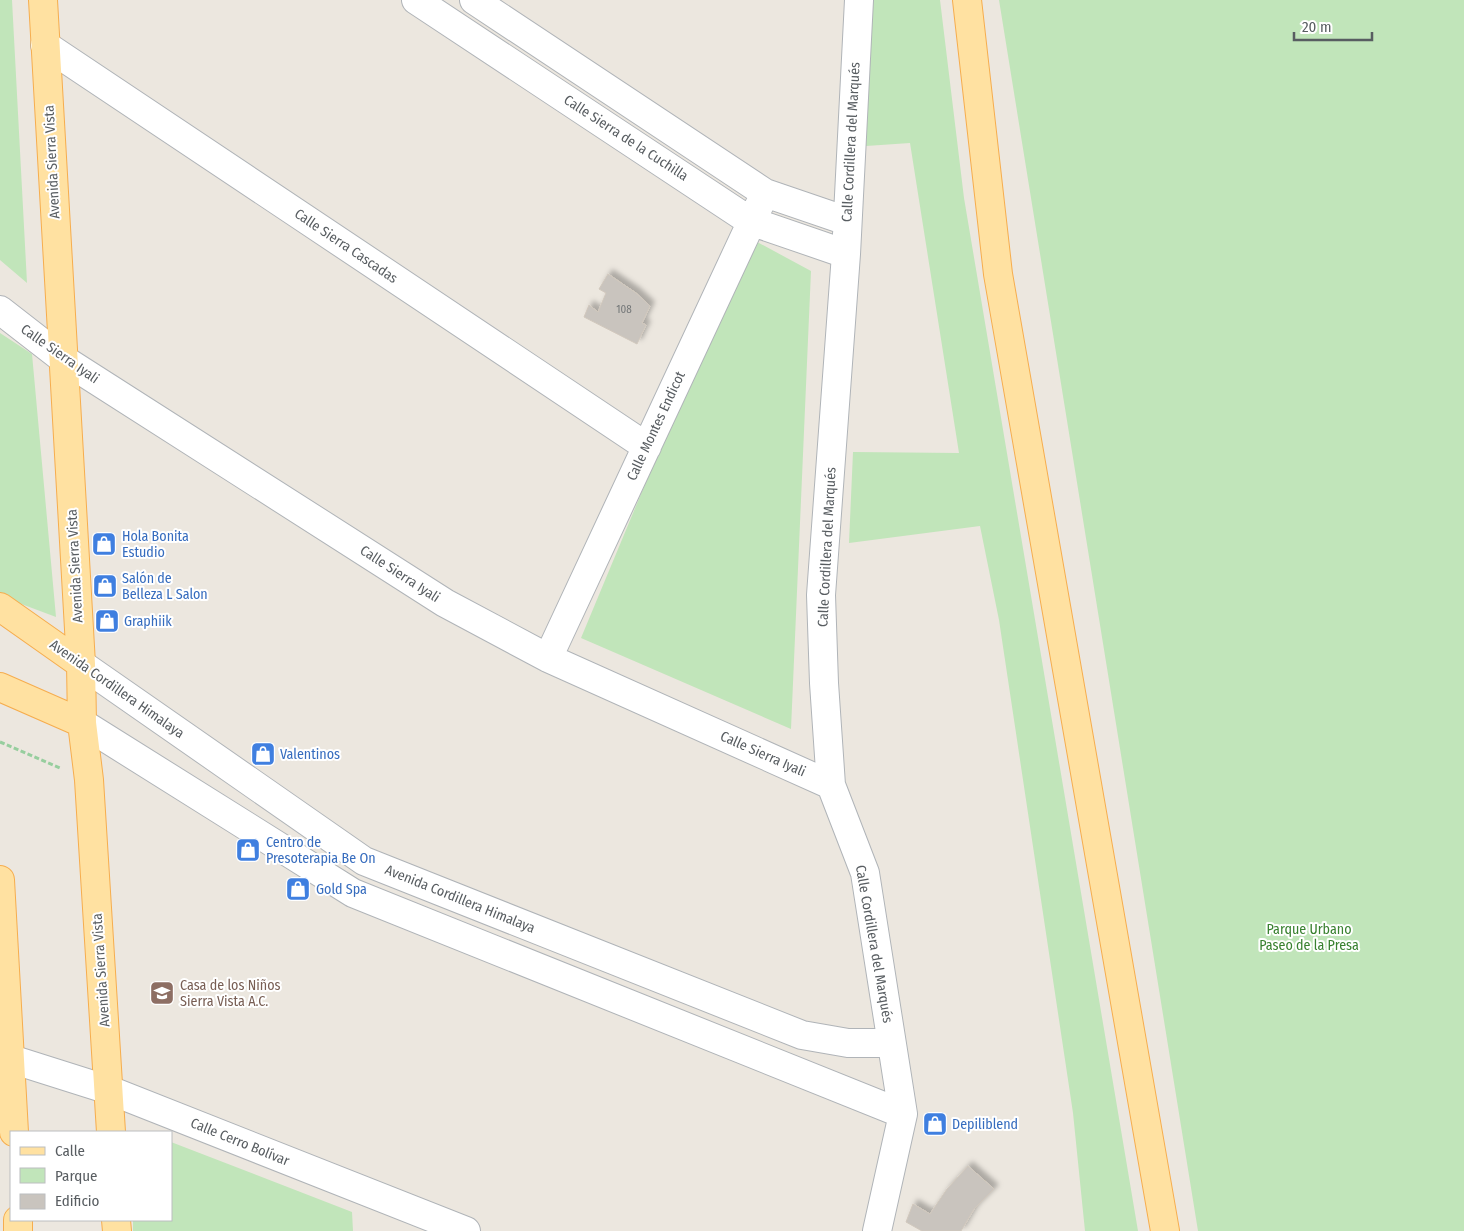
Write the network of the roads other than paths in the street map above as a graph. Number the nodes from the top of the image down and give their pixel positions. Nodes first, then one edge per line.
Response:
1 (43, 0) edge
2 (416, 0) edge
3 (474, 0) edge
4 (859, 0) edge
5 (967, 0) edge
6 (45, 45) junction
7 (765, 193) junction
8 (750, 221) junction
9 (847, 221) junction
10 (846, 254) junction
11 (0, 310) edge
12 (62, 359) junction
13 (646, 447) junction
14 (0, 607) edge
15 (548, 658) junction
16 (81, 664) junction
17 (0, 687) edge
18 (82, 723) junction
19 (831, 785) junction
20 (0, 880) edge
21 (826, 1039) junction
22 (891, 1043) junction
23 (11, 1059) junction
24 (823, 1082) junction
25 (109, 1090) junction
26 (903, 1114) junction
27 (14, 1131) edge
28 (111, 1131) edge
29 (466, 1231) edge
30 (877, 1231) edge
31 (1165, 1231) edge

1 - 6 main road, Avenida Sierra Vista
2 - 8 street, Calle Sierra de la Cuchilla
3 - 7 street
4 - 9 street, Calle Cordillera del Marqués
5 - 31 main road
6 - 12 main road, Avenida Sierra Vista
6 - 13 street, Calle Sierra Cascadas
7 - 8 street, Calle Montes Endicot
7 - 9 street
8 - 10 street, Calle Sierra de la Cuchilla
8 - 13 street, Calle Montes Endicot
9 - 10 street, Calle Cordillera del Marqués
10 - 19 street, Calle Cordillera del Marqués
11 - 12 street, Calle Sierra Iyali
12 - 15 street, Calle Sierra Iyali
12 - 16 main road, Avenida Sierra Vista
13 - 15 street, Calle Montes Endicot
14 - 16 main road, Avenida Cordillera Himalaya
15 - 19 street, Calle Sierra Iyali
16 - 18 main road, Avenida Sierra Vista
16 - 21 street, Avenida Cordillera Himalaya
17 - 18 main road
18 - 24 street
18 - 25 main road, Avenida Sierra Vista
19 - 22 street, Calle Cordillera del Marqués
20 - 23 main road
21 - 22 street, Avenida Cordillera Himalaya
21 - 24 street
22 - 26 street, Calle Cordillera del Marqués
23 - 25 street, Calle Cerro Bolívar
23 - 27 main road
24 - 26 street
25 - 28 main road, Avenida Sierra Vista
25 - 29 street, Calle Cerro Bolívar
26 - 30 street

